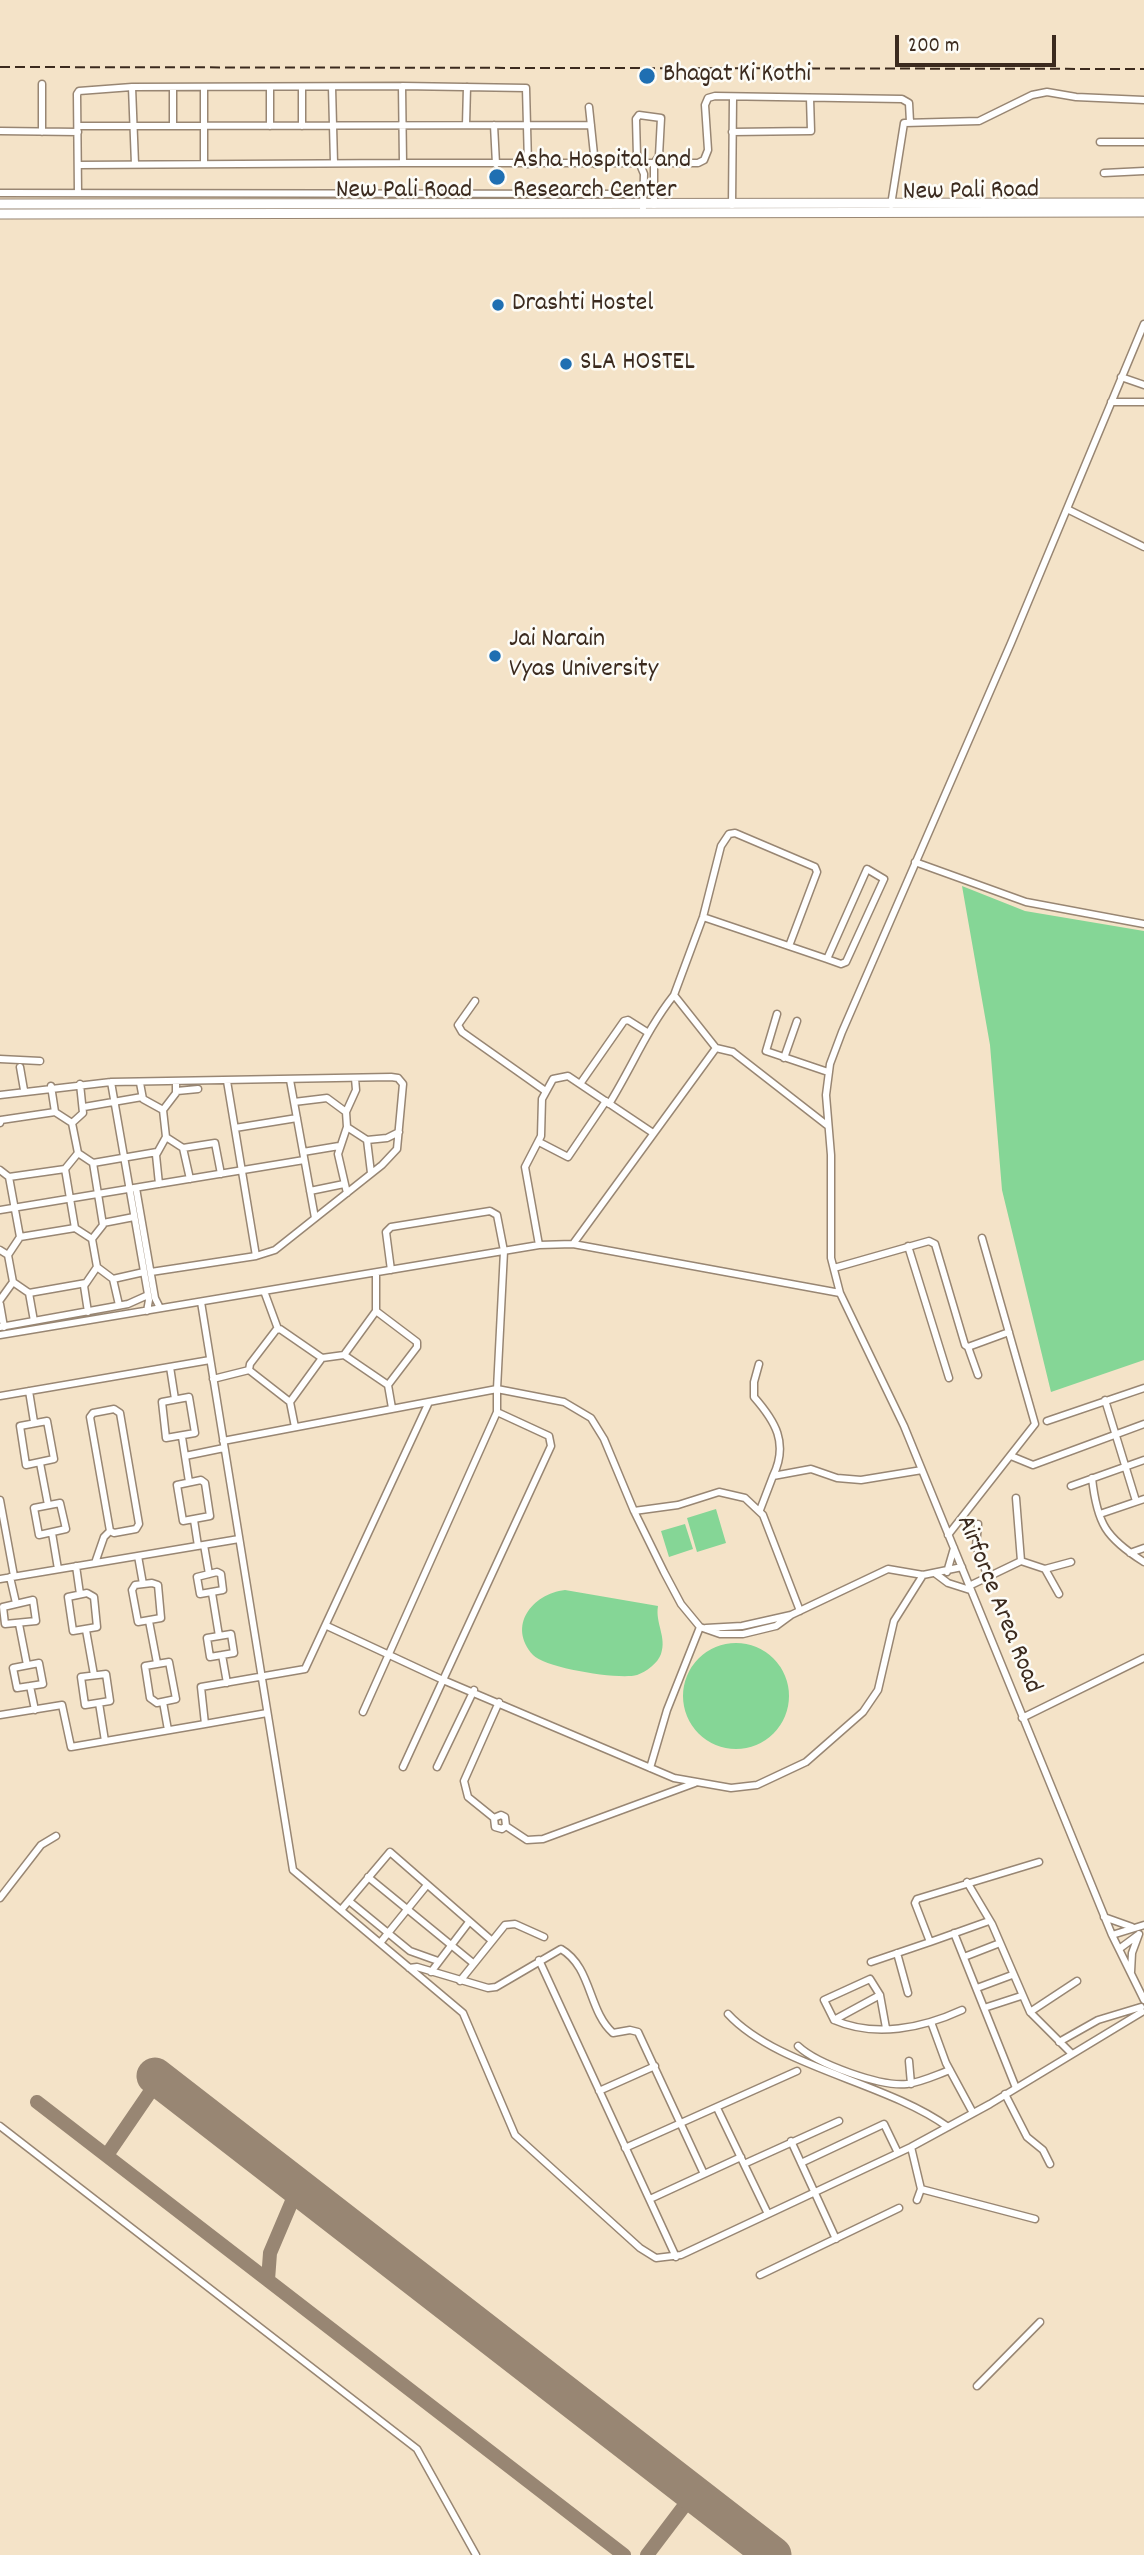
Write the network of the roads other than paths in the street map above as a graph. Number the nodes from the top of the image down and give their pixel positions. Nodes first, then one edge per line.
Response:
1 (42, 84) dead end
2 (402, 86) junction
3 (132, 87) junction
4 (173, 87) junction
5 (204, 87) junction
6 (270, 87) junction
7 (302, 87) junction
8 (332, 87) junction
9 (467, 87) junction
10 (733, 98) junction
11 (810, 98) junction
12 (1144, 100) edge
13 (589, 107) dead end
14 (910, 122) junction
15 (134, 125) junction
16 (403, 125) junction
17 (466, 125) junction
18 (494, 125) junction
19 (528, 125) junction
20 (591, 125) junction
21 (173, 126) junction
22 (204, 126) junction
23 (270, 126) junction
24 (302, 126) junction
25 (334, 126) junction
26 (78, 129) junction
27 (0, 131) edge
28 (42, 132) junction
29 (732, 132) junction
30 (1100, 142) dead end
31 (1144, 142) edge
32 (334, 163) junction
33 (403, 163) junction
34 (640, 163) junction
35 (654, 163) junction
36 (135, 164) junction
37 (204, 164) junction
38 (496, 164) junction
39 (528, 164) junction
40 (595, 164) junction
41 (78, 165) junction
42 (1144, 171) edge
43 (1104, 173) dead end
44 (78, 192) junction
45 (0, 193) edge
46 (643, 194) junction
47 (1144, 203) edge
48 (0, 204) edge
49 (732, 205) junction
50 (891, 205) junction
51 (649, 210) junction
52 (1144, 212) edge
53 (0, 214) edge
54 (1144, 324) edge
55 (1121, 377) junction
56 (1144, 384) edge
57 (1111, 402) junction
58 (1144, 402) edge
59 (1067, 509) junction
60 (1144, 547) edge
61 (915, 862) junction
62 (703, 917) junction
63 (1144, 923) edge
64 (789, 946) junction
65 (827, 959) junction
66 (674, 995) junction
67 (475, 1001) dead end
68 (777, 1014) dead end
69 (797, 1021) dead end
70 (646, 1032) junction
71 (716, 1048) junction
72 (785, 1058) junction
73 (0, 1059) edge
74 (40, 1060) dead end
75 (20, 1067) dead end
76 (828, 1072) junction
77 (355, 1078) junction
78 (290, 1080) junction
79 (227, 1081) junction
80 (111, 1082) junction
81 (176, 1082) junction
82 (140, 1083) junction
83 (80, 1084) junction
84 (580, 1084) junction
85 (51, 1086) junction
86 (198, 1089) dead end
87 (24, 1090) junction
88 (544, 1090) junction
89 (177, 1091) junction
90 (0, 1095) edge
91 (142, 1097) junction
92 (114, 1102) junction
93 (294, 1102) junction
94 (608, 1103) junction
95 (83, 1107) junction
96 (163, 1110) junction
97 (55, 1112) junction
98 (346, 1112) junction
99 (297, 1118) junction
100 (0, 1120) edge
101 (72, 1123) junction
102 (828, 1126) junction
103 (347, 1127) junction
104 (235, 1128) junction
105 (399, 1132) junction
106 (653, 1133) junction
107 (166, 1137) junction
108 (367, 1140) junction
109 (539, 1142) junction
110 (339, 1146) junction
111 (183, 1148) junction
112 (157, 1152) junction
113 (303, 1152) junction
114 (78, 1153) junction
115 (125, 1157) junction
116 (304, 1160) junction
117 (93, 1163) junction
118 (65, 1168) junction
119 (0, 1170) edge
120 (242, 1170) junction
121 (371, 1173) junction
122 (221, 1174) junction
123 (9, 1177) junction
124 (190, 1179) junction
125 (159, 1184) junction
126 (344, 1184) junction
127 (132, 1189) junction
128 (310, 1191) junction
129 (346, 1193) junction
130 (98, 1194) junction
131 (69, 1199) junction
132 (15, 1208) junction
133 (0, 1210) edge
134 (134, 1217) junction
135 (315, 1217) junction
136 (103, 1223) junction
137 (75, 1228) junction
138 (20, 1237) junction
139 (982, 1238) dead end
140 (92, 1239) junction
141 (573, 1244) junction
142 (539, 1245) junction
143 (908, 1246) junction
144 (0, 1250) edge
145 (504, 1251) junction
146 (8, 1255) junction
147 (256, 1256) junction
148 (97, 1267) junction
149 (834, 1268) junction
150 (391, 1270) junction
151 (147, 1272) junction
152 (376, 1273) junction
153 (113, 1279) junction
154 (13, 1282) junction
155 (86, 1283) junction
156 (264, 1291) junction
157 (29, 1293) junction
158 (840, 1293) junction
159 (148, 1295) junction
160 (0, 1300) edge
161 (201, 1302) junction
162 (119, 1305) junction
163 (160, 1308) junction
164 (147, 1311) junction
165 (376, 1311) junction
166 (88, 1312) junction
167 (34, 1321) junction
168 (2, 1327) edge
169 (278, 1329) junction
170 (1009, 1332) junction
171 (0, 1335) edge
172 (968, 1347) junction
173 (344, 1354) junction
174 (321, 1358) junction
175 (210, 1360) junction
176 (759, 1364) dead end
177 (170, 1367) junction
178 (249, 1370) junction
179 (978, 1375) dead end
180 (949, 1378) dead end
181 (213, 1379) junction
182 (388, 1385) junction
183 (1144, 1388) edge
184 (497, 1389) junction
185 (29, 1391) junction
186 (0, 1395) edge
187 (175, 1399) junction
188 (1105, 1400) junction
189 (290, 1402) junction
190 (429, 1402) junction
191 (392, 1408) junction
192 (497, 1412) junction
193 (1047, 1421) dead end
194 (33, 1422) junction
195 (1144, 1424) edge
196 (295, 1427) junction
197 (1115, 1433) junction
198 (181, 1437) junction
199 (224, 1445) junction
200 (185, 1456) junction
201 (1011, 1456) junction
202 (1144, 1460) edge
203 (40, 1463) junction
204 (1125, 1466) junction
205 (922, 1470) junction
206 (774, 1476) junction
207 (1092, 1478) junction
208 (189, 1482) junction
209 (1071, 1486) dead end
210 (1016, 1498) dead end
211 (1144, 1499) edge
212 (0, 1500) edge
213 (1136, 1501) junction
214 (48, 1506) junction
215 (760, 1510) junction
216 (634, 1511) junction
217 (1100, 1514) junction
218 (194, 1520) junction
219 (978, 1524) dead end
220 (110, 1531) junction
221 (52, 1533) junction
222 (948, 1535) junction
223 (239, 1539) junction
224 (201, 1546) junction
225 (954, 1548) junction
226 (1144, 1548) edge
227 (1130, 1553) junction
228 (138, 1556) junction
229 (1021, 1561) junction
230 (1071, 1562) dead end
231 (1144, 1562) edge
232 (94, 1563) junction
233 (76, 1566) junction
234 (962, 1567) junction
235 (58, 1569) junction
236 (1045, 1569) junction
237 (947, 1572) junction
238 (209, 1574) junction
239 (936, 1574) junction
240 (923, 1576) junction
241 (12, 1577) junction
242 (988, 1577) junction
243 (0, 1579) edge
244 (143, 1584) junction
245 (969, 1588) junction
246 (212, 1593) junction
247 (80, 1594) junction
248 (1059, 1594) dead end
249 (16, 1602) junction
250 (800, 1611) junction
251 (149, 1621) junction
252 (19, 1624) junction
253 (327, 1626) junction
254 (702, 1628) junction
255 (86, 1630) junction
256 (219, 1636) junction
257 (222, 1655) junction
258 (388, 1655) junction
259 (1144, 1658) edge
260 (157, 1663) junction
261 (27, 1665) junction
262 (94, 1675) junction
263 (262, 1675) junction
264 (443, 1680) junction
265 (227, 1683) junction
266 (30, 1686) junction
267 (474, 1690) junction
268 (163, 1702) junction
269 (499, 1702) junction
270 (99, 1703) junction
271 (35, 1710) junction
272 (363, 1712) dead end
273 (268, 1713) junction
274 (0, 1715) edge
275 (1022, 1717) junction
276 (205, 1724) junction
277 (168, 1731) junction
278 (105, 1741) junction
279 (437, 1767) dead end
280 (403, 1768) dead end
281 (650, 1768) junction
282 (698, 1782) junction
283 (56, 1836) dead end
284 (1039, 1862) dead end
285 (368, 1877) junction
286 (967, 1882) junction
287 (427, 1885) junction
288 (0, 1898) edge
289 (349, 1901) junction
290 (341, 1910) junction
291 (408, 1911) junction
292 (1104, 1917) junction
293 (989, 1921) junction
294 (469, 1922) junction
295 (1140, 1929) edge
296 (954, 1933) junction
297 (388, 1934) junction
298 (1112, 1935) junction
299 (544, 1937) dead end
300 (491, 1940) junction
301 (930, 1942) junction
302 (380, 1943) junction
303 (1000, 1943) junction
304 (450, 1945) junction
305 (1119, 1949) junction
306 (897, 1953) junction
307 (964, 1957) junction
308 (539, 1959) junction
309 (438, 1961) junction
310 (871, 1962) dead end
311 (473, 1963) junction
312 (409, 1968) junction
313 (431, 1972) junction
314 (1131, 1974) junction
315 (1012, 1975) junction
316 (460, 1981) junction
317 (1077, 1982) dead end
318 (977, 1988) junction
319 (908, 1993) dead end
320 (880, 1995) junction
321 (1021, 1996) junction
322 (1143, 2007) edge
323 (984, 2008) junction
324 (962, 2010) dead end
325 (1030, 2012) junction
326 (729, 2014) dead end
327 (834, 2020) junction
328 (931, 2022) junction
329 (886, 2028) junction
330 (1059, 2042) junction
331 (798, 2046) dead end
332 (1071, 2053) junction
333 (909, 2061) dead end
334 (655, 2066) junction
335 (950, 2070) junction
336 (797, 2071) dead end
337 (911, 2084) junction
338 (1016, 2088) junction
339 (599, 2091) junction
340 (1005, 2094) junction
341 (717, 2108) junction
342 (973, 2113) junction
343 (839, 2121) dead end
344 (681, 2124) junction
345 (0, 2126) edge
346 (948, 2127) junction
347 (791, 2141) junction
348 (911, 2147) junction
349 (625, 2148) junction
350 (898, 2153) junction
351 (743, 2161) junction
352 (801, 2163) junction
353 (1050, 2164) dead end
354 (704, 2174) junction
355 (921, 2189) junction
356 (815, 2192) junction
357 (650, 2199) junction
358 (917, 2200) dead end
359 (899, 2208) dead end
360 (768, 2214) junction
361 (1035, 2219) dead end
362 (836, 2239) junction
363 (676, 2257) junction
364 (760, 2275) dead end
365 (1040, 2322) dead end
366 (977, 2386) dead end
367 (476, 2555) edge

1 - 28 street
2 - 8 street
2 - 9 street
2 - 16 street
3 - 4 street
3 - 15 street
3 - 26 street
4 - 5 street
4 - 21 street
5 - 6 street
5 - 22 street
6 - 7 street
6 - 23 street
7 - 8 street
7 - 24 street
8 - 25 street
9 - 17 street
9 - 19 street
10 - 11 street
10 - 29 street
10 - 35 street
11 - 14 street
11 - 29 street
12 - 14 street
13 - 20 street
14 - 50 street
15 - 21 street
15 - 26 street
15 - 36 street
16 - 17 street
16 - 25 street
16 - 33 street
17 - 18 street
18 - 19 street
18 - 38 street
19 - 20 street
19 - 39 street
20 - 40 street
21 - 22 street
22 - 23 street
22 - 37 street
23 - 24 street
24 - 25 street
25 - 32 street
26 - 28 street
26 - 41 street
27 - 28 street
29 - 49 street
30 - 31 street
32 - 33 street
32 - 37 street
33 - 38 street
34 - 35 street
34 - 35 street
34 - 40 street
34 - 46 street
35 - 51 street
36 - 37 street
36 - 41 street
38 - 39 street
39 - 40 street
41 - 44 street
42 - 43 street
44 - 45 street
44 - 46 street
46 - 51 street
47 - 50 highway, New Pali Road
48 - 51 highway, New Pali Road
49 - 50 highway, New Pali Road
49 - 51 highway, New Pali Road
51 - 52 highway, New Pali Road
51 - 53 highway, New Pali Road
54 - 55 street
55 - 56 street
55 - 57 street
57 - 58 street
57 - 59 street
59 - 60 street
59 - 61 street
61 - 63 street
61 - 76 street
62 - 64 street
62 - 64 street
62 - 66 street
64 - 65 street
65 - 65 street
66 - 70 street
66 - 71 street
67 - 88 street
68 - 72 street
69 - 72 street
70 - 84 street
70 - 94 street
71 - 102 street
71 - 106 street
72 - 76 street
73 - 74 street
75 - 87 street
76 - 102 street, Airforce Area Road
77 - 78 street
77 - 98 street
77 - 105 street
78 - 79 street
78 - 93 street
79 - 81 street
79 - 104 street
80 - 82 street
80 - 83 street
80 - 92 street
81 - 82 street
81 - 89 street
82 - 91 street
83 - 85 street
83 - 95 street
84 - 88 street
84 - 94 street
85 - 87 street
85 - 97 street
86 - 89 street
87 - 90 street
88 - 109 street
89 - 96 street
91 - 92 street
91 - 96 street
92 - 95 street
92 - 115 street
93 - 98 street
93 - 99 street
94 - 106 street
94 - 109 street
95 - 101 street
96 - 107 street
97 - 100 street
97 - 101 street
98 - 103 street
99 - 104 street
99 - 113 street
101 - 114 street
102 - 149 street, Airforce Area Road
103 - 108 street
103 - 110 street
104 - 120 street
105 - 108 street
105 - 121 street
106 - 141 street
107 - 111 street
107 - 112 street
108 - 121 street
109 - 142 street
110 - 113 street
110 - 126 street
111 - 122 street
111 - 124 street
112 - 115 street
112 - 125 street
113 - 116 street
114 - 117 street
114 - 118 street
115 - 117 street
115 - 127 street
116 - 120 street
116 - 128 street
117 - 130 street
118 - 123 street
118 - 131 street
119 - 123 street
120 - 122 street
120 - 147 street
121 - 129 street
122 - 124 street
123 - 132 street
124 - 125 street
125 - 127 street
126 - 128 street
126 - 129 street
127 - 130 street
127 - 134 street
127 - 151 street
128 - 135 street
129 - 135 street
130 - 131 street
130 - 136 street
131 - 132 street
131 - 137 street
132 - 133 street
132 - 138 street
134 - 136 street
134 - 151 street
135 - 147 street
136 - 140 street
137 - 138 street
137 - 140 street
138 - 146 street
139 - 170 street
140 - 148 street
141 - 142 street
141 - 158 street
142 - 145 street
143 - 149 street
143 - 172 street
143 - 180 street
144 - 146 street
145 - 150 street
145 - 150 street
145 - 184 street
146 - 154 street
147 - 151 street
148 - 153 street
148 - 155 street
149 - 158 street, Airforce Area Road
150 - 152 street
151 - 153 street
151 - 159 street
151 - 163 street
152 - 156 street
152 - 165 street
153 - 162 street
154 - 157 street
154 - 160 street
155 - 157 street
155 - 166 street
156 - 161 street
156 - 169 street
157 - 167 street
158 - 205 street, Airforce Area Road
159 - 162 street
159 - 164 street
160 - 168 street
161 - 163 street
161 - 175 street
162 - 166 street
163 - 164 street
164 - 171 street
165 - 173 street
165 - 182 street
166 - 167 street
167 - 168 street
169 - 174 street
169 - 178 street
170 - 172 street
170 - 201 street
172 - 179 street
173 - 174 street
173 - 182 street
174 - 189 street
175 - 177 street
175 - 181 street
176 - 206 street
177 - 185 street
177 - 187 street
178 - 181 street
178 - 189 street
181 - 199 street
182 - 191 street
183 - 188 street
184 - 190 street
184 - 192 street
184 - 216 street
185 - 186 street
185 - 194 street
187 - 198 street
187 - 198 street
188 - 193 street
188 - 197 street
189 - 196 street
190 - 191 street
190 - 253 street
191 - 196 street
192 - 258 street
192 - 264 street
194 - 203 street
194 - 203 street
195 - 197 street
196 - 199 street
197 - 201 street
197 - 204 street
198 - 200 street
199 - 200 street
199 - 223 street
200 - 208 street
201 - 222 street
202 - 204 street
203 - 214 street
204 - 207 street
204 - 213 street
205 - 206 street
205 - 222 street, Airforce Area Road
206 - 215 street
207 - 209 street
207 - 217 street
208 - 218 street
208 - 218 street
210 - 229 street
211 - 213 street
212 - 241 street
213 - 217 street
214 - 221 street
214 - 221 street
215 - 216 street
215 - 250 street
216 - 254 street
217 - 227 street
218 - 224 street
219 - 242 street
220 - 220 street
220 - 232 street
221 - 235 street
222 - 225 street, Airforce Area Road
223 - 224 street
223 - 263 street
224 - 228 street
224 - 238 street
225 - 234 street, Airforce Area Road
225 - 237 street
226 - 227 street
227 - 231 street
228 - 232 street
228 - 244 street
229 - 236 street
229 - 242 street
230 - 236 street
232 - 233 street
233 - 235 street
233 - 247 street
234 - 237 street
234 - 245 street, Airforce Area Road
235 - 241 street
236 - 248 street
237 - 239 street
238 - 246 street
238 - 246 street
239 - 240 street
239 - 245 street
240 - 250 street
240 - 282 street
241 - 243 street
241 - 249 street
242 - 245 street
244 - 251 street
244 - 251 street
245 - 275 street, Airforce Area Road
246 - 256 street
247 - 255 street
247 - 255 street
249 - 252 street
249 - 252 street
250 - 254 street
251 - 260 street
252 - 261 street
253 - 258 street
253 - 263 street
254 - 281 street
255 - 262 street
256 - 257 street
256 - 257 street
257 - 265 street
258 - 264 street
258 - 272 street
259 - 275 street
260 - 268 street
260 - 268 street
261 - 266 street
261 - 266 street
262 - 270 street
262 - 270 street
263 - 265 street
263 - 273 street
264 - 267 street
264 - 280 street
265 - 276 street
266 - 271 street
267 - 269 street
267 - 279 street
268 - 277 street
269 - 281 street
269 - 282 street
270 - 278 street
271 - 274 street
271 - 278 street
273 - 276 street
273 - 290 street
275 - 292 street, Airforce Area Road
276 - 277 street
277 - 278 street
281 - 282 street
283 - 288 street
284 - 286 street
285 - 287 street
285 - 289 street
285 - 291 street
286 - 293 street
286 - 301 street
287 - 291 street
287 - 294 street
289 - 290 street
289 - 297 street
290 - 302 street
291 - 297 street
291 - 304 street
292 - 295 street
292 - 298 street, Airforce Area Road
293 - 296 street
293 - 303 street
294 - 300 street
294 - 304 street
295 - 298 street
295 - 305 street
295 - 314 street
296 - 301 street
296 - 307 street
297 - 302 street
297 - 309 street
298 - 305 street, Airforce Area Road
299 - 300 street
300 - 311 street
301 - 306 street
302 - 312 street
303 - 307 street
303 - 315 street
304 - 309 street
304 - 311 street
305 - 314 street, Airforce Area Road
306 - 310 street
306 - 319 street
307 - 318 street
308 - 316 street
308 - 334 street
308 - 339 street
309 - 313 street
311 - 316 street
312 - 313 street
312 - 363 street
313 - 316 street
314 - 322 street, Airforce Area Road
315 - 318 street
315 - 321 street
317 - 325 street
318 - 323 street
320 - 327 street
320 - 327 street
320 - 329 street
321 - 323 street
321 - 325 street
322 - 330 street
322 - 332 street
323 - 338 street
324 - 328 street
325 - 330 street
326 - 346 street
327 - 329 street
328 - 329 street
328 - 335 street
330 - 332 street
331 - 337 street
332 - 338 street
333 - 337 street
334 - 339 street
334 - 344 street
335 - 337 street
335 - 342 street
336 - 341 street
338 - 340 street
339 - 349 street
340 - 342 street
340 - 353 street
341 - 344 street
341 - 351 street
342 - 346 street
343 - 347 street
344 - 349 street
344 - 354 street
345 - 367 street
346 - 348 street
347 - 351 street
347 - 352 street
348 - 350 street
348 - 355 street
349 - 357 street
350 - 352 street
350 - 356 street
351 - 354 street
351 - 360 street
352 - 356 street
354 - 357 street
355 - 358 street
355 - 361 street
356 - 360 street
356 - 362 street
357 - 363 street
359 - 362 street
360 - 363 street
362 - 364 street
365 - 366 street

